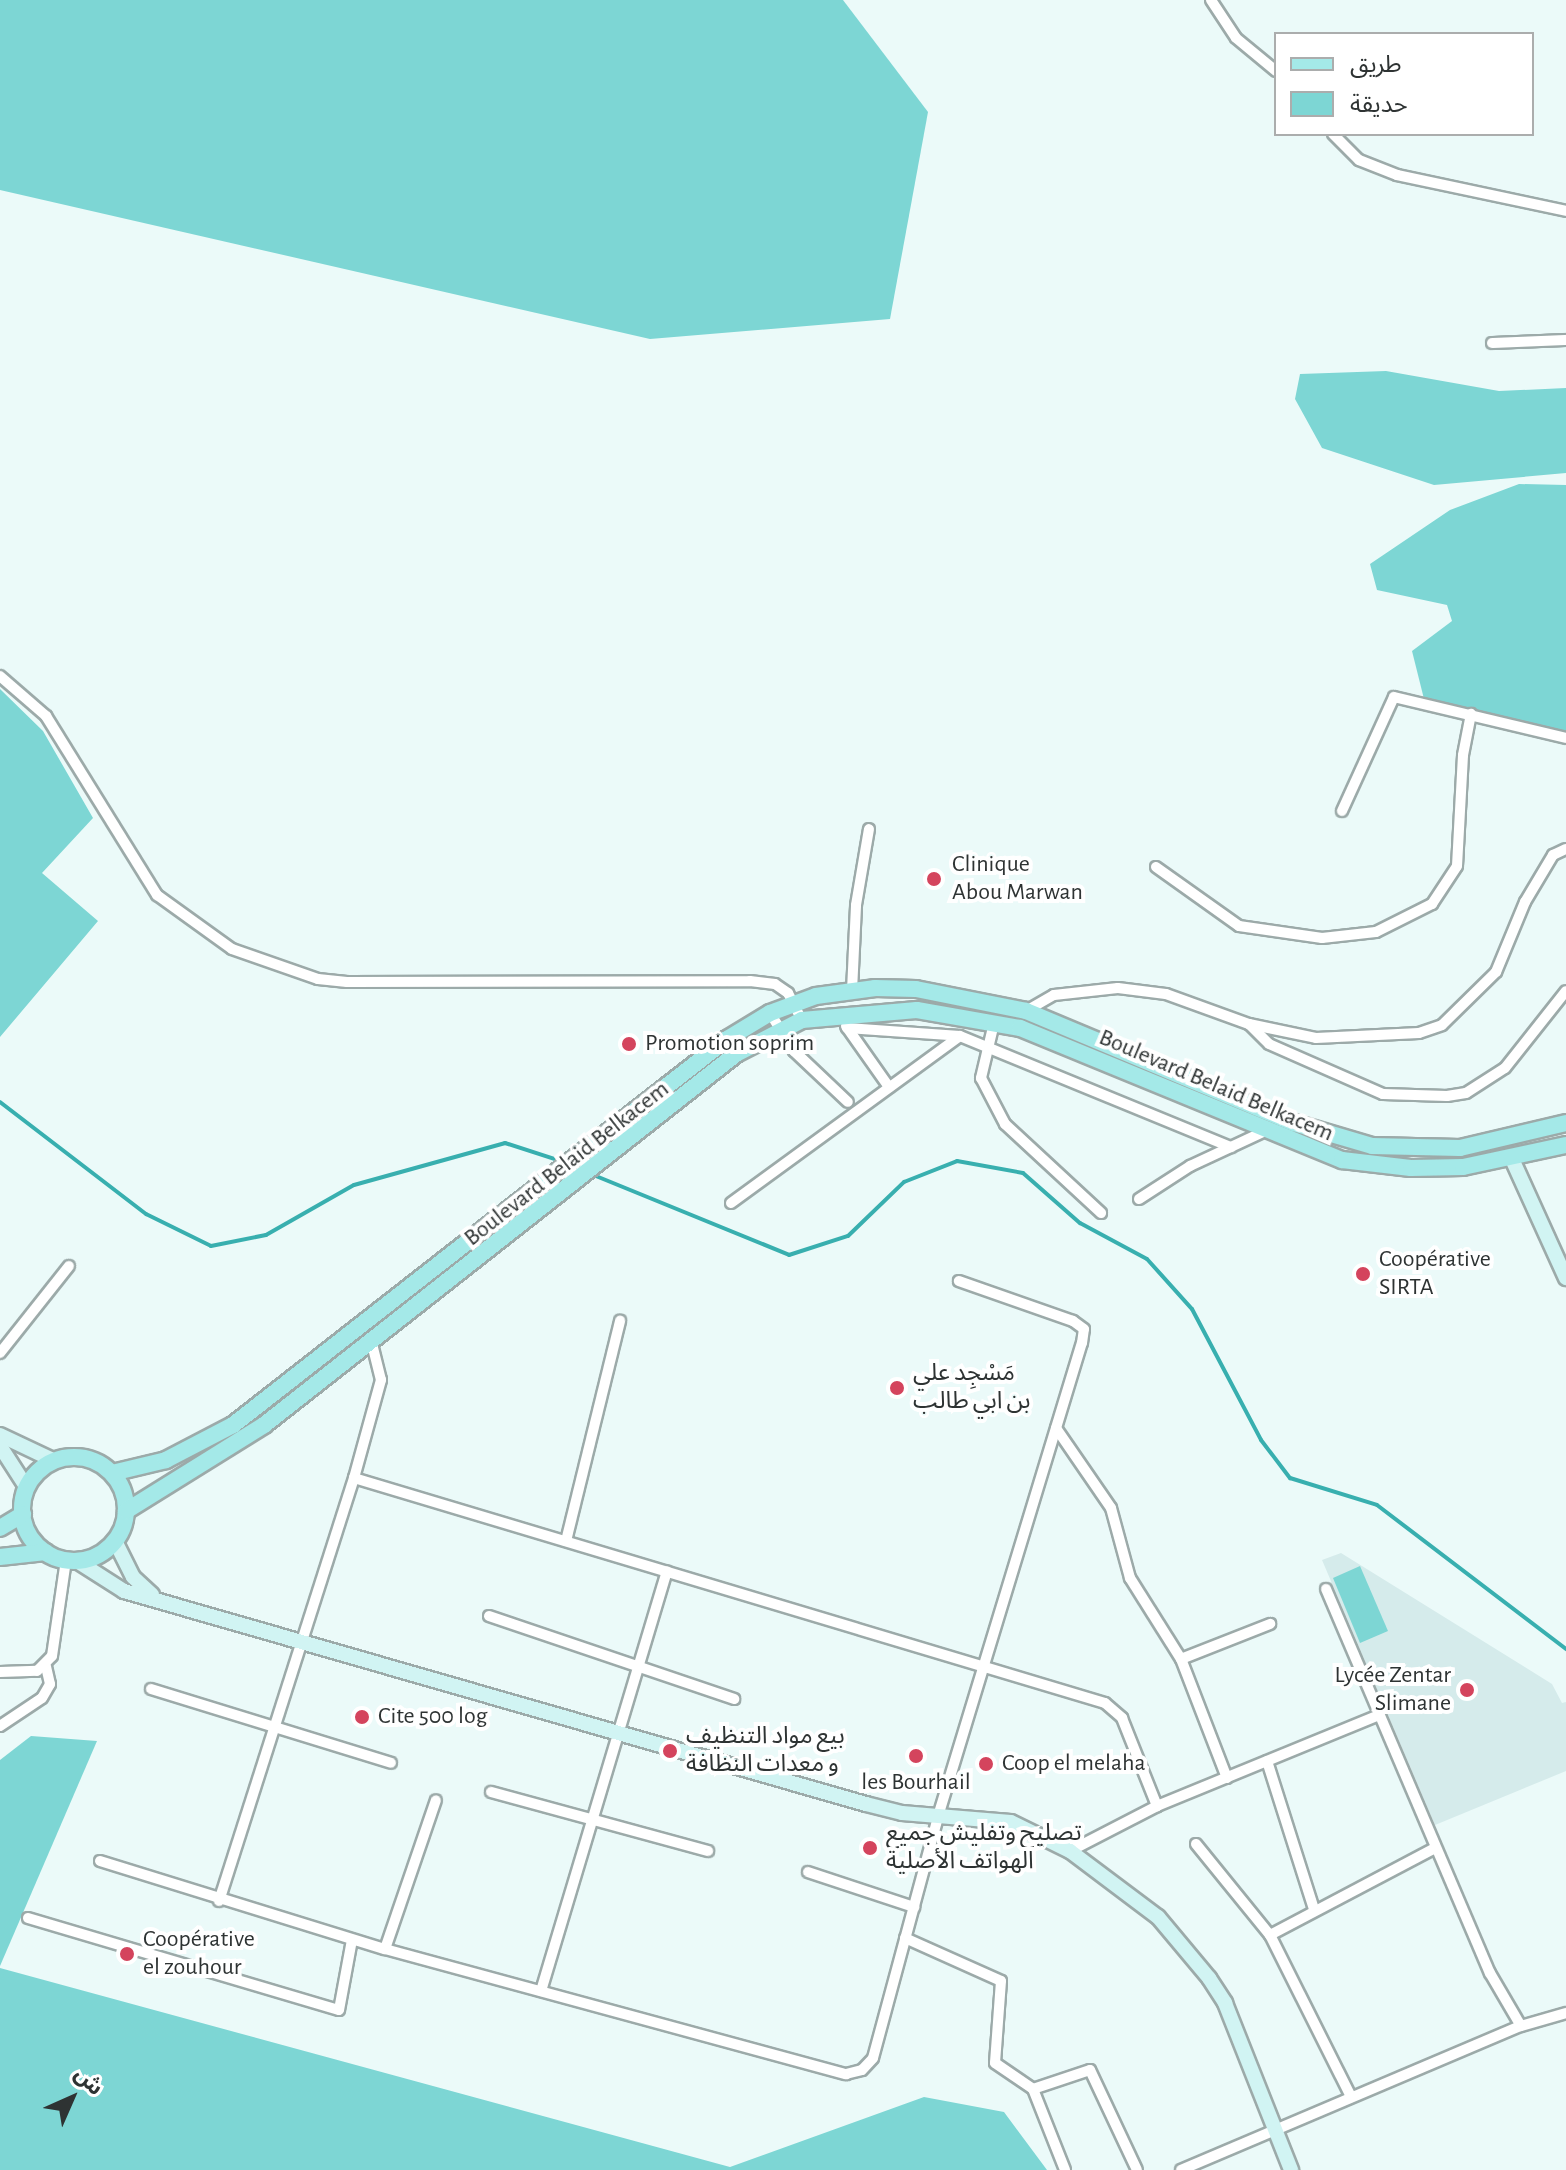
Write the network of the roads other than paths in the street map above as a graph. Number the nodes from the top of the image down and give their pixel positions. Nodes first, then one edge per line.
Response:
1 (1211, 0) edge
2 (1274, 69) edge
3 (1335, 136) edge
4 (1566, 211) edge
5 (1566, 340) edge
6 (1492, 343) dead end
7 (0, 676) edge
8 (1471, 714) junction
9 (1566, 738) edge
10 (1342, 811) dead end
11 (869, 829) dead end
12 (1566, 849) edge
13 (1156, 867) dead end
14 (852, 991) junction
15 (1566, 991) edge
16 (796, 1002) junction
17 (1026, 1011) junction
18 (770, 1013) junction
19 (802, 1020) junction
20 (843, 1021) junction
21 (994, 1023) junction
22 (1249, 1024) junction
23 (778, 1031) junction
24 (960, 1036) junction
25 (985, 1048) junction
26 (889, 1087) junction
27 (848, 1102) dead end
28 (1566, 1123) edge
29 (1265, 1131) junction
30 (1566, 1145) edge
31 (1231, 1147) junction
32 (1512, 1159) junction
33 (1139, 1199) dead end
34 (731, 1203) dead end
35 (1101, 1213) dead end
36 (69, 1266) dead end
37 (1566, 1278) edge
38 (959, 1281) dead end
39 (620, 1321) dead end
40 (372, 1345) junction
41 (0, 1353) edge
42 (1056, 1428) junction
43 (0, 1435) edge
44 (0, 1446) edge
45 (55, 1461) junction
46 (112, 1473) junction
47 (354, 1478) junction
48 (27, 1488) junction
49 (126, 1511) junction
50 (23, 1514) junction
51 (0, 1528) edge
52 (115, 1541) junction
53 (566, 1541) junction
54 (46, 1552) junction
55 (0, 1557) edge
56 (72, 1560) junction
57 (667, 1571) junction
58 (1326, 1589) dead end
59 (152, 1595) junction
60 (489, 1616) dead end
61 (1270, 1624) dead end
62 (298, 1641) junction
63 (1181, 1659) junction
64 (985, 1663) junction
65 (46, 1666) junction
66 (638, 1666) junction
67 (0, 1672) edge
68 (151, 1689) dead end
69 (734, 1699) dead end
70 (1379, 1715) junction
71 (0, 1726) edge
72 (275, 1727) junction
73 (619, 1733) junction
74 (1267, 1761) junction
75 (391, 1763) dead end
76 (1227, 1778) junction
77 (491, 1792) dead end
78 (436, 1800) dead end
79 (1157, 1806) junction
80 (939, 1813) junction
81 (592, 1820) junction
82 (1196, 1844) dead end
83 (1435, 1848) junction
84 (708, 1851) dead end
85 (1070, 1851) junction
86 (100, 1861) dead end
87 (808, 1872) dead end
88 (219, 1901) junction
89 (914, 1907) junction
90 (1314, 1909) junction
91 (28, 1918) dead end
92 (1270, 1935) junction
93 (905, 1938) junction
94 (352, 1940) junction
95 (385, 1949) junction
96 (541, 1991) junction
97 (1566, 2013) edge
98 (1521, 2026) junction
99 (1033, 2089) junction
100 (1351, 2097) junction
101 (1274, 2129) junction
102 (1065, 2170) edge
103 (1137, 2170) edge
104 (1181, 2170) edge
105 (1291, 2170) edge

1 - 2 street
3 - 4 street
5 - 6 street
7 - 16 street
8 - 9 street
8 - 10 street
8 - 13 street
11 - 14 street
12 - 22 street
14 - 16 main road, Boulevard Belaid Belkacem
14 - 17 main road, Boulevard Belaid Belkacem
15 - 22 street
16 - 18 main road, Boulevard Belaid Belkacem
16 - 19 street
17 - 22 street
17 - 28 main road, Boulevard Belaid Belkacem
18 - 23 street
18 - 46 main road, Boulevard Belaid Belkacem
19 - 20 main road, Boulevard Belaid Belkacem
19 - 23 main road, Boulevard Belaid Belkacem
20 - 21 main road, Boulevard Belaid Belkacem
20 - 24 street
20 - 26 street
21 - 25 street
21 - 29 main road, Boulevard Belaid Belkacem
23 - 27 street
23 - 40 main road, Boulevard Belaid Belkacem
24 - 25 street
24 - 26 street
25 - 31 street
25 - 35 street
26 - 34 street
29 - 31 street
29 - 32 main road, Boulevard Belaid Belkacem
30 - 32 main road, Boulevard Belaid Belkacem
31 - 33 street
32 - 37 main road
36 - 41 street
38 - 42 street
39 - 53 street
40 - 47 street
40 - 49 main road, Boulevard Belaid Belkacem
42 - 63 street
42 - 64 street
43 - 45 main road
44 - 48 main road
45 - 46 main road
45 - 48 main road
46 - 49 main road
47 - 53 street
47 - 62 street
48 - 50 main road
49 - 52 main road
50 - 51 main road
50 - 54 main road
52 - 56 main road
52 - 59 main road
53 - 57 street
54 - 55 main road
54 - 56 main road
56 - 59 main road
56 - 65 street
57 - 64 street
57 - 66 street
58 - 70 street
59 - 62 main road
60 - 66 street
61 - 63 street
62 - 72 street
62 - 73 main road
63 - 76 street
64 - 79 street
64 - 80 street
65 - 67 street
65 - 71 street
66 - 69 street
66 - 73 street
68 - 72 street
70 - 74 street
70 - 83 street
72 - 75 street
72 - 88 street
73 - 80 main road
73 - 81 street
74 - 76 street
74 - 90 street
76 - 79 street
77 - 81 street
78 - 95 street
79 - 85 street
80 - 85 main road
80 - 89 street
81 - 84 street
81 - 96 street
82 - 92 street
83 - 90 street
83 - 98 street
85 - 101 main road
86 - 88 street
87 - 89 street
88 - 94 street
89 - 93 street
90 - 92 street
91 - 94 street
92 - 100 street
93 - 96 street
93 - 99 street
94 - 95 street
95 - 96 street
97 - 98 street
98 - 100 street
99 - 102 street
99 - 103 street
100 - 101 street
101 - 104 street
101 - 105 main road

